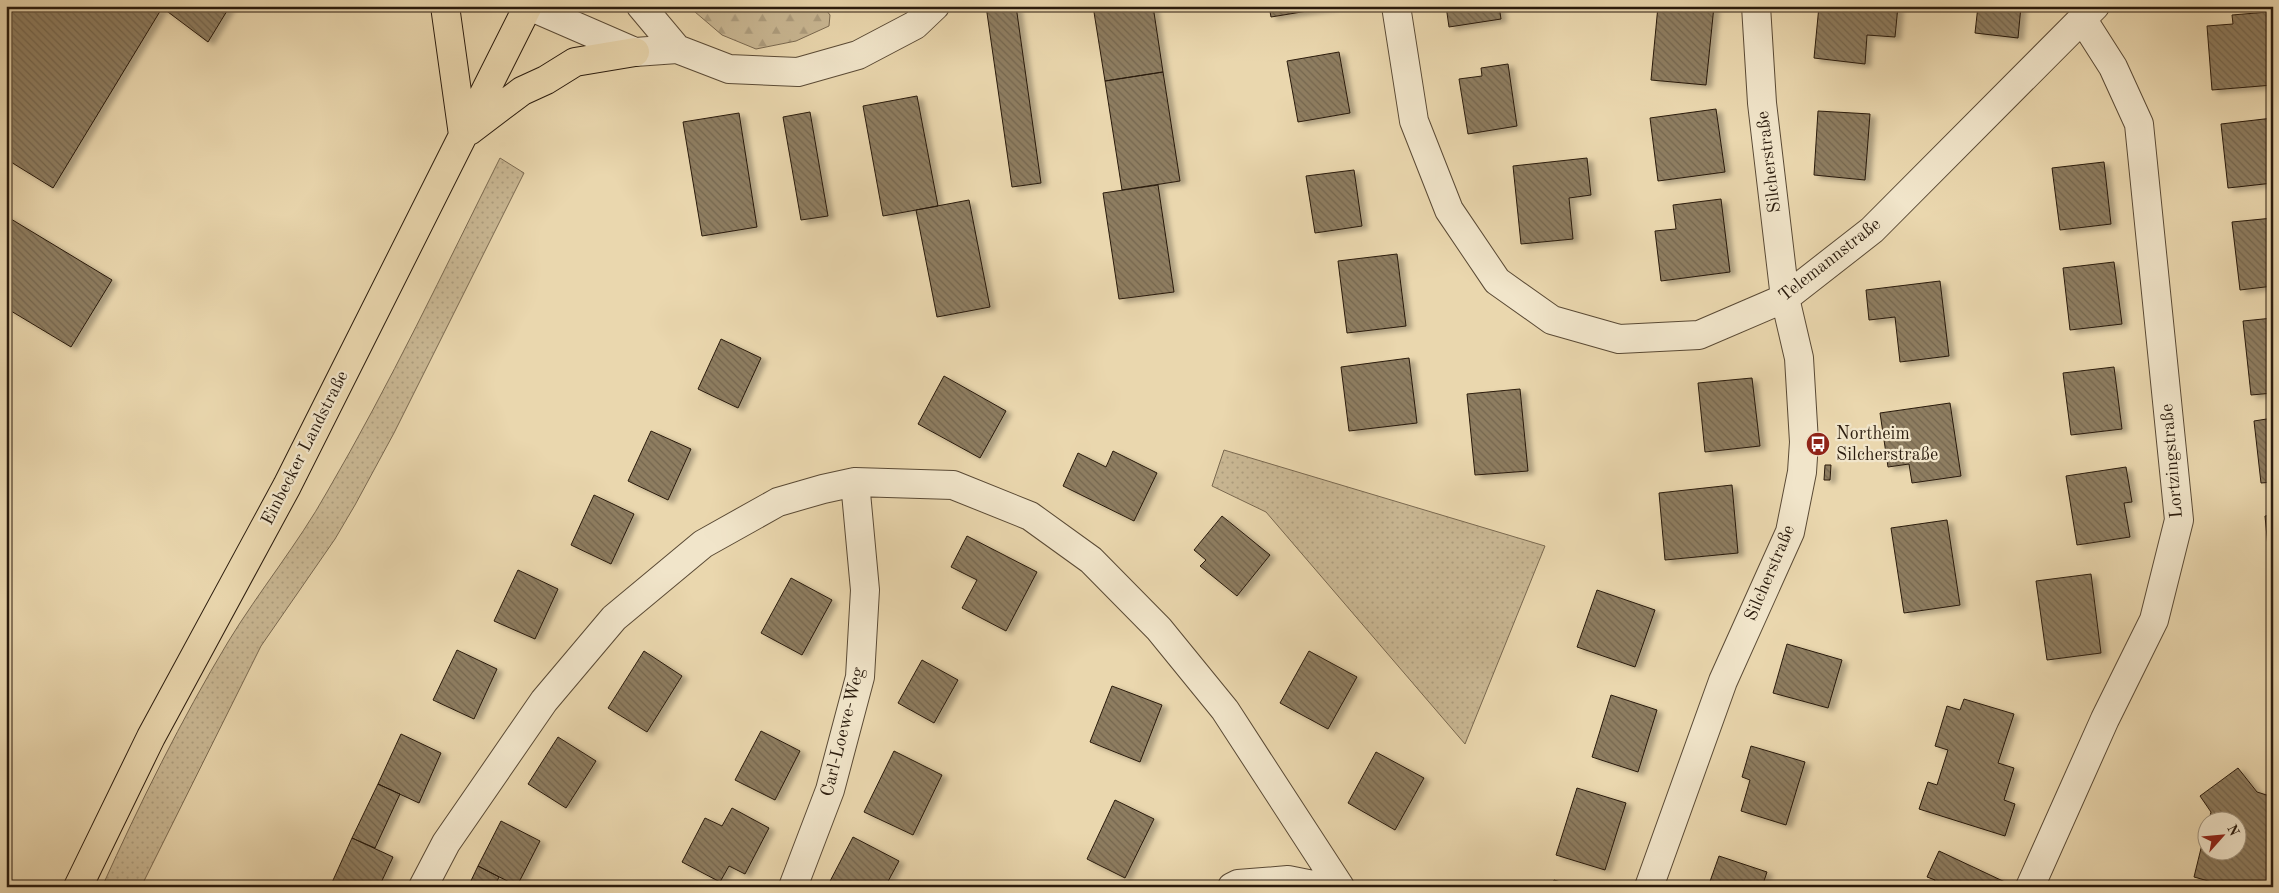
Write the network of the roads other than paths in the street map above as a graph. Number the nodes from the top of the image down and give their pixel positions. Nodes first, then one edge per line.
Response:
1 (446, 6) edge
2 (528, 6) edge
3 (641, 6) edge
4 (935, 6) edge
5 (1396, 6) edge
6 (1756, 6) edge
7 (2089, 13) edge
8 (677, 49) junction
9 (635, 52) junction
10 (463, 135) junction
11 (1785, 298) junction
12 (855, 482) junction
13 (78, 887) edge
14 (423, 887) edge
15 (793, 887) edge
16 (1232, 887) edge
17 (1323, 887) edge
18 (1340, 887) edge
19 (1649, 887) edge
20 (2030, 887) edge

1 - 10 main road
2 - 9 street
2 - 10 main road, Einbecker Landstraße
3 - 8 street
4 - 8 street
5 - 11 street, Telemannstraße
6 - 11 street, Silcherstraße
7 - 11 street, Telemannstraße
7 - 20 street, Lortzingstraße
8 - 9 street
9 - 10 main road
10 - 13 main road, Einbecker Landstraße
11 - 19 street, Silcherstraße
12 - 14 street
12 - 15 street, Carl-Loewe-Weg
12 - 18 street
16 - 17 street

